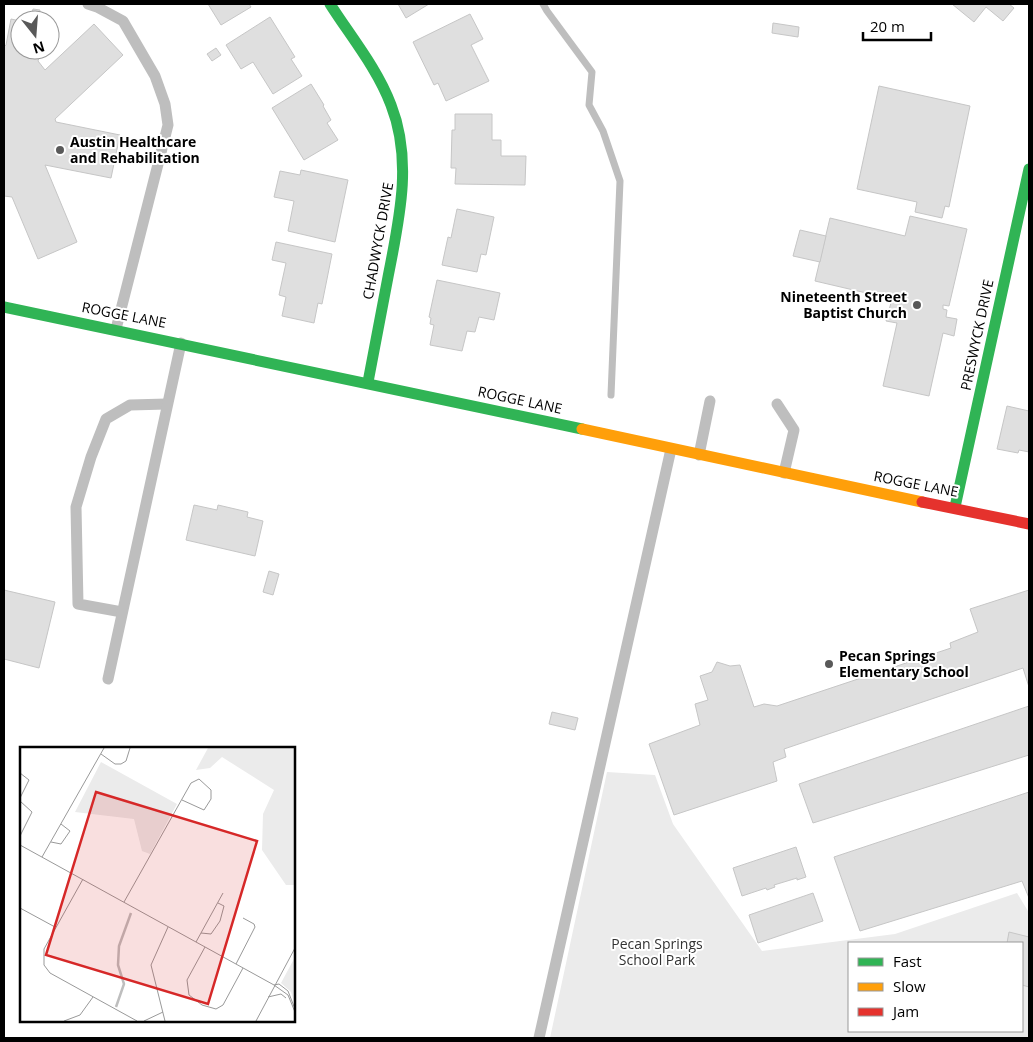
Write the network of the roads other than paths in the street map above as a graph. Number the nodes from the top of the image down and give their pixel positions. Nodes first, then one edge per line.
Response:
1 (88, 4) edge
2 (330, 4) edge
3 (1029, 174) edge
4 (4, 306) edge
5 (116, 329) junction
6 (182, 343) junction
7 (368, 382) junction
8 (710, 401) dead end
9 (167, 404) junction
10 (777, 404) dead end
11 (671, 449) junction
12 (699, 455) junction
13 (784, 473) junction
14 (955, 508) junction
15 (1029, 524) edge
16 (122, 612) junction
17 (108, 679) dead end
18 (539, 1038) edge

1 - 5 lane
2 - 7 street, CHADWYCK DRIVE
3 - 14 street, PRESWYCK DRIVE
4 - 5 street, ROGGE LANE
5 - 6 street, ROGGE LANE
6 - 7 street, ROGGE LANE
6 - 9 lane
7 - 11 street, ROGGE LANE
8 - 12 lane
9 - 16 lane
9 - 16 lane
10 - 13 lane
11 - 12 street, ROGGE LANE
11 - 18 lane
12 - 13 street, ROGGE LANE
13 - 14 street, ROGGE LANE
14 - 15 street, ROGGE LANE
16 - 17 lane

